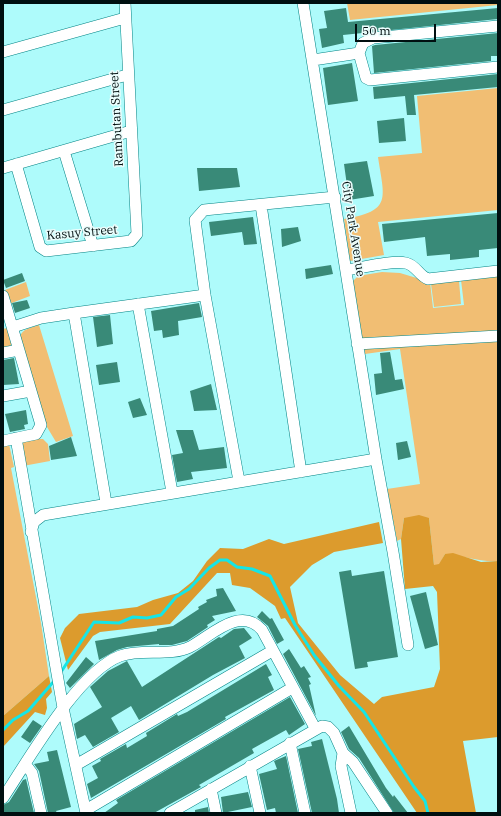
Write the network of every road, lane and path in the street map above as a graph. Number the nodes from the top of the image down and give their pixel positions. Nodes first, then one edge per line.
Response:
1 (124, 3) edge
2 (303, 3) edge
3 (124, 18) junction
4 (498, 26) edge
5 (3, 52) edge
6 (359, 53) junction
7 (313, 60) junction
8 (498, 67) edge
9 (127, 75) junction
10 (3, 110) edge
11 (131, 131) junction
12 (64, 151) junction
13 (16, 164) junction
14 (3, 168) edge
15 (335, 197) junction
16 (261, 205) junction
17 (137, 234) joint
18 (93, 246) junction
19 (346, 270) junction
20 (498, 271) edge
21 (206, 295) junction
22 (3, 296) edge
23 (138, 304) junction
24 (5, 309) edge
25 (74, 313) junction
26 (13, 328) junction
27 (498, 336) edge
28 (357, 344) junction
29 (19, 350) junction
30 (3, 353) edge
31 (31, 391) junction
32 (3, 396) edge
33 (16, 438) junction
34 (3, 441) edge
35 (376, 459) junction
36 (301, 472) junction
37 (239, 481) junction
38 (172, 492) junction
39 (106, 503) junction
40 (31, 532) junction
41 (408, 645) dead end
42 (272, 651) junction
43 (292, 688) junction
44 (63, 708) junction
45 (315, 728) junction
46 (290, 743) junction
47 (343, 753) junction
48 (26, 765) junction
49 (76, 765) junction
50 (250, 766) junction
51 (211, 789) junction
52 (3, 798) edge
53 (86, 812) edge
54 (172, 812) edge
55 (41, 813) edge
56 (216, 813) edge
57 (260, 813) edge
58 (305, 813) edge
59 (350, 813) edge
60 (387, 813) edge

1 - 3 street, Rambutan Street
2 - 7 street, City Park Avenue
3 - 5 street
3 - 9 street, Rambutan Street
4 - 6 street
6 - 7 street
6 - 8 street
7 - 15 street, City Park Avenue
9 - 10 street
9 - 11 street, Rambutan Street
11 - 12 street
11 - 17 street, Rambutan Street
12 - 13 street
12 - 18 street
13 - 14 street
13 - 18 street, Kasuy Street
15 - 16 street
15 - 19 street, City Park Avenue
16 - 21 street
16 - 36 street
17 - 18 street, Kasuy Street
19 - 20 street
19 - 28 street, City Park Avenue
21 - 23 street
21 - 37 street
22 - 24 street
23 - 25 street
23 - 38 street
24 - 26 street
25 - 26 street
25 - 39 street
26 - 29 street
27 - 28 street
28 - 35 street, City Park Avenue
29 - 30 street
29 - 31 street
31 - 32 street
31 - 33 street
33 - 34 street
33 - 40 street
35 - 36 street
35 - 41 street, City Park Avenue
36 - 37 street
37 - 38 street
38 - 39 street
39 - 40 street
40 - 44 street
42 - 43 street
42 - 44 street
42 - 49 street
43 - 45 street
43 - 53 street
44 - 48 street
44 - 49 street
45 - 46 street
45 - 47 street
46 - 50 street
46 - 58 street
47 - 59 street
47 - 60 street
48 - 52 street
48 - 55 street
49 - 53 street
50 - 51 street
50 - 57 street
51 - 54 street
51 - 56 street

